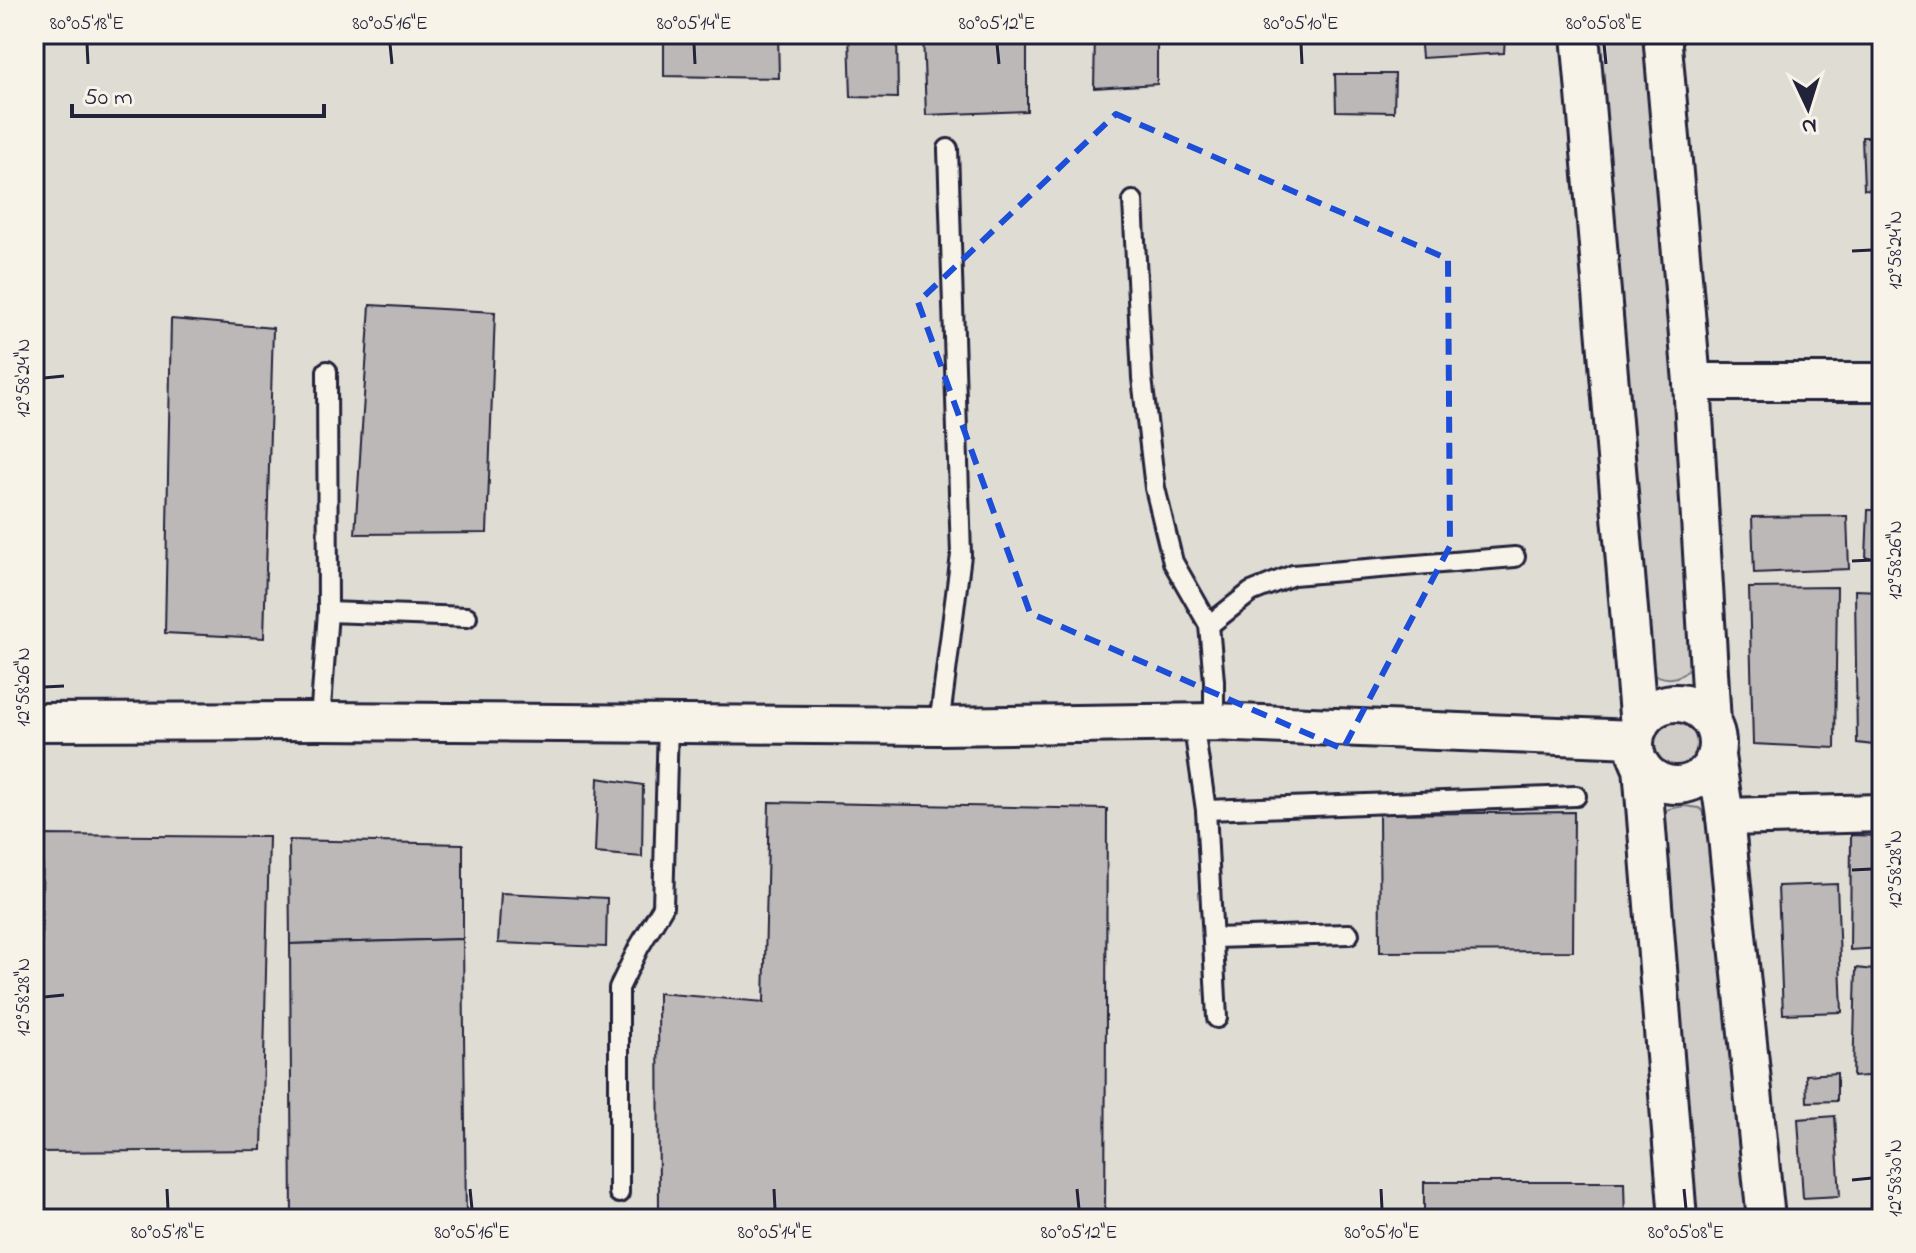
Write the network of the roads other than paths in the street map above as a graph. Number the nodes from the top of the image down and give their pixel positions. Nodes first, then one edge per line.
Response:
1 (1580, 34) edge
2 (1662, 34) edge
3 (948, 149) dead end
4 (1133, 201) dead end
5 (327, 371) dead end
6 (1692, 382) junction
7 (1882, 382) edge
8 (1515, 557) dead end
9 (328, 612) junction
10 (467, 617) dead end
11 (1209, 625) junction
12 (320, 721) junction
13 (34, 722) edge
14 (1203, 722) junction
15 (668, 724) junction
16 (939, 726) junction
17 (1714, 739) junction
18 (1638, 745) junction
19 (1576, 796) dead end
20 (1206, 810) junction
21 (1882, 813) edge
22 (1725, 817) junction
23 (1349, 934) dead end
24 (1214, 938) junction
25 (1217, 1018) dead end
26 (619, 1193) dead end
27 (1678, 1219) edge
28 (1766, 1219) edge

1 - 18 street
2 - 6 street
3 - 16 lane
4 - 11 lane
5 - 9 lane
6 - 7 street
6 - 17 street
8 - 11 lane
9 - 10 lane
9 - 12 lane
11 - 14 lane
12 - 13 street
12 - 15 street
14 - 16 street
14 - 18 street
14 - 20 lane
15 - 16 street
15 - 26 lane
17 - 18 street
17 - 18 street
17 - 22 street
18 - 27 street
19 - 20 lane
20 - 24 lane
21 - 22 street
22 - 28 street
23 - 24 lane
24 - 25 lane

